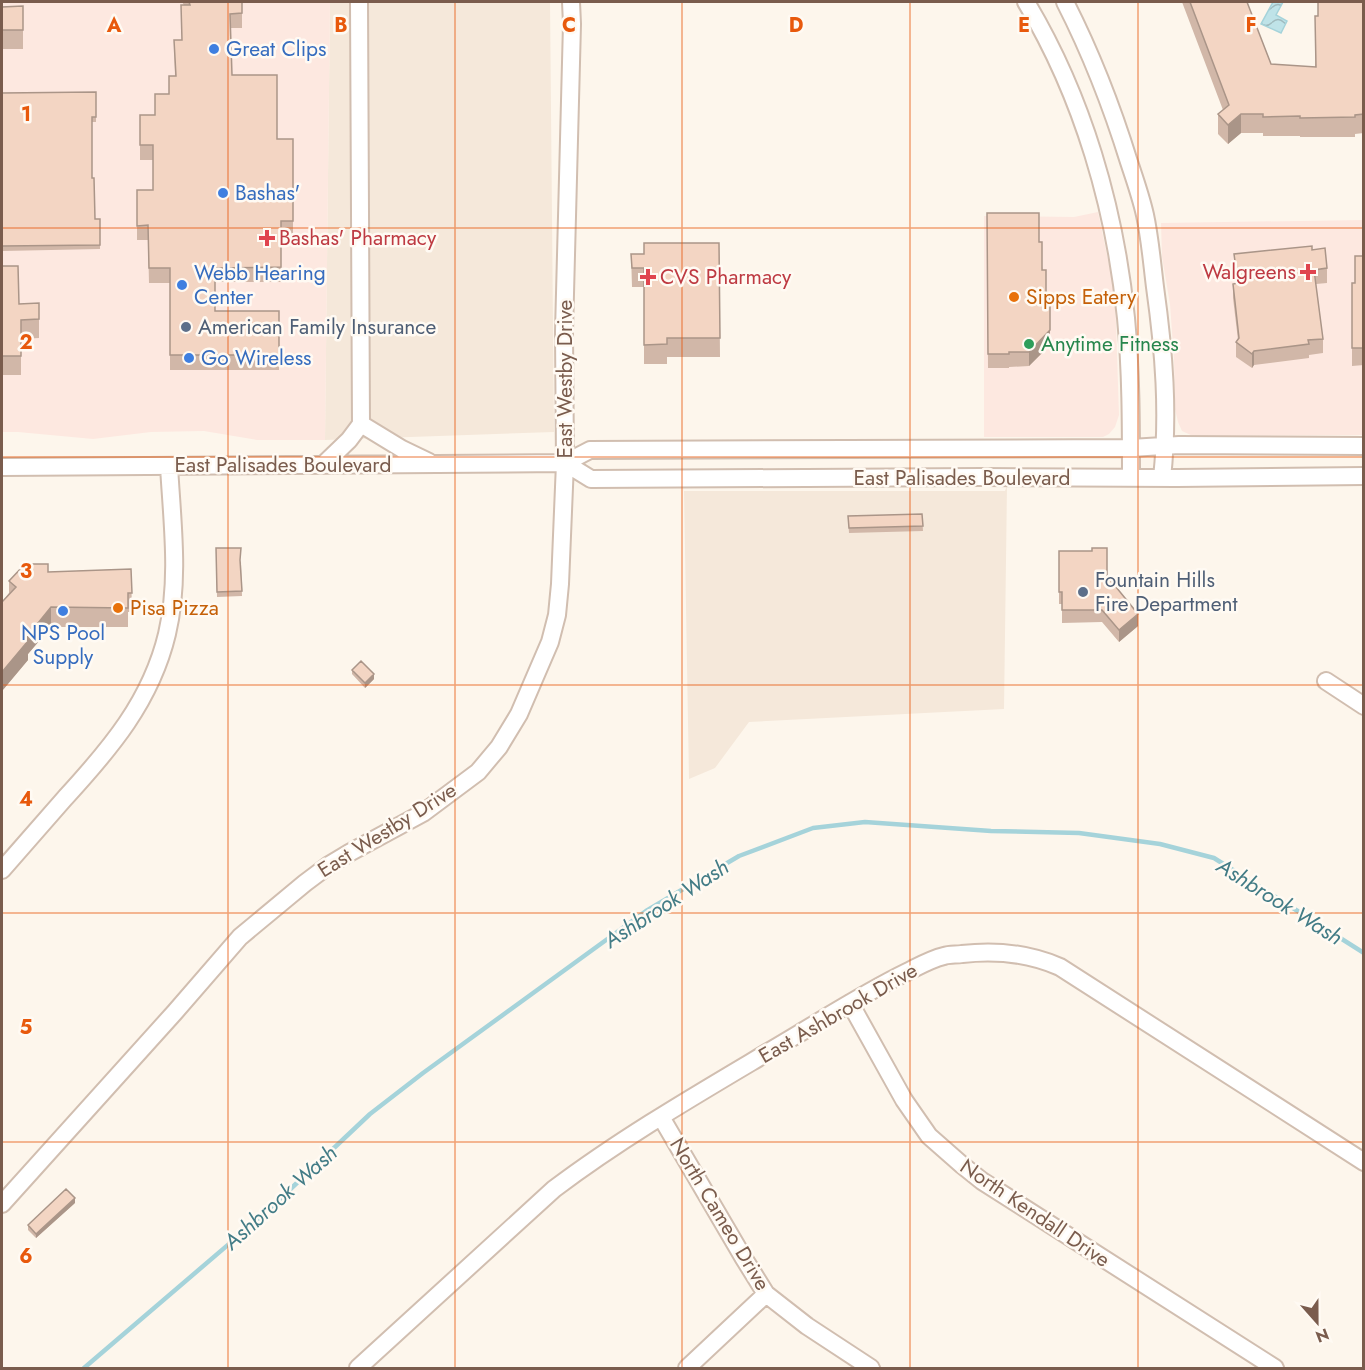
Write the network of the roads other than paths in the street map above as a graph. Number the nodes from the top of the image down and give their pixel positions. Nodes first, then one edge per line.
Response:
1 (359, 2) edge
2 (571, 2) edge
3 (1026, 2) edge
4 (1065, 2) edge
5 (361, 424) junction
6 (1166, 446) junction
7 (1364, 446) edge
8 (1131, 448) junction
9 (565, 463) junction
10 (434, 464) junction
11 (323, 465) junction
12 (169, 466) junction
13 (2, 467) edge
14 (1364, 476) edge
15 (1131, 478) junction
16 (1162, 478) junction
17 (1326, 681) dead end
18 (1364, 706) edge
19 (2, 870) edge
20 (850, 1003) junction
21 (661, 1117) junction
22 (1364, 1162) edge
23 (2, 1204) edge
24 (766, 1294) junction
25 (358, 1368) edge
26 (687, 1368) edge
27 (871, 1368) edge
28 (1275, 1368) edge

1 - 5 street
2 - 9 street, East Westby Drive
3 - 8 street
4 - 6 street
5 - 10 street
5 - 11 street
6 - 7 street, East Palisades Boulevard
6 - 8 street, East Palisades Boulevard
6 - 16 street
8 - 9 street, East Palisades Boulevard
8 - 15 street
9 - 10 street, East Palisades Boulevard
9 - 15 street, East Palisades Boulevard
9 - 23 street, East Westby Drive
10 - 11 street, East Palisades Boulevard
11 - 12 street, East Palisades Boulevard
12 - 13 street, East Palisades Boulevard
12 - 19 street
14 - 16 street, East Palisades Boulevard
15 - 16 street, East Palisades Boulevard
17 - 18 street
20 - 21 street, East Ashbrook Drive
20 - 22 street, East Ashbrook Drive
20 - 28 street, North Kendall Drive
21 - 24 street, North Cameo Drive
21 - 25 street, East Ashbrook Drive
24 - 26 street
24 - 27 street, North Cameo Drive

